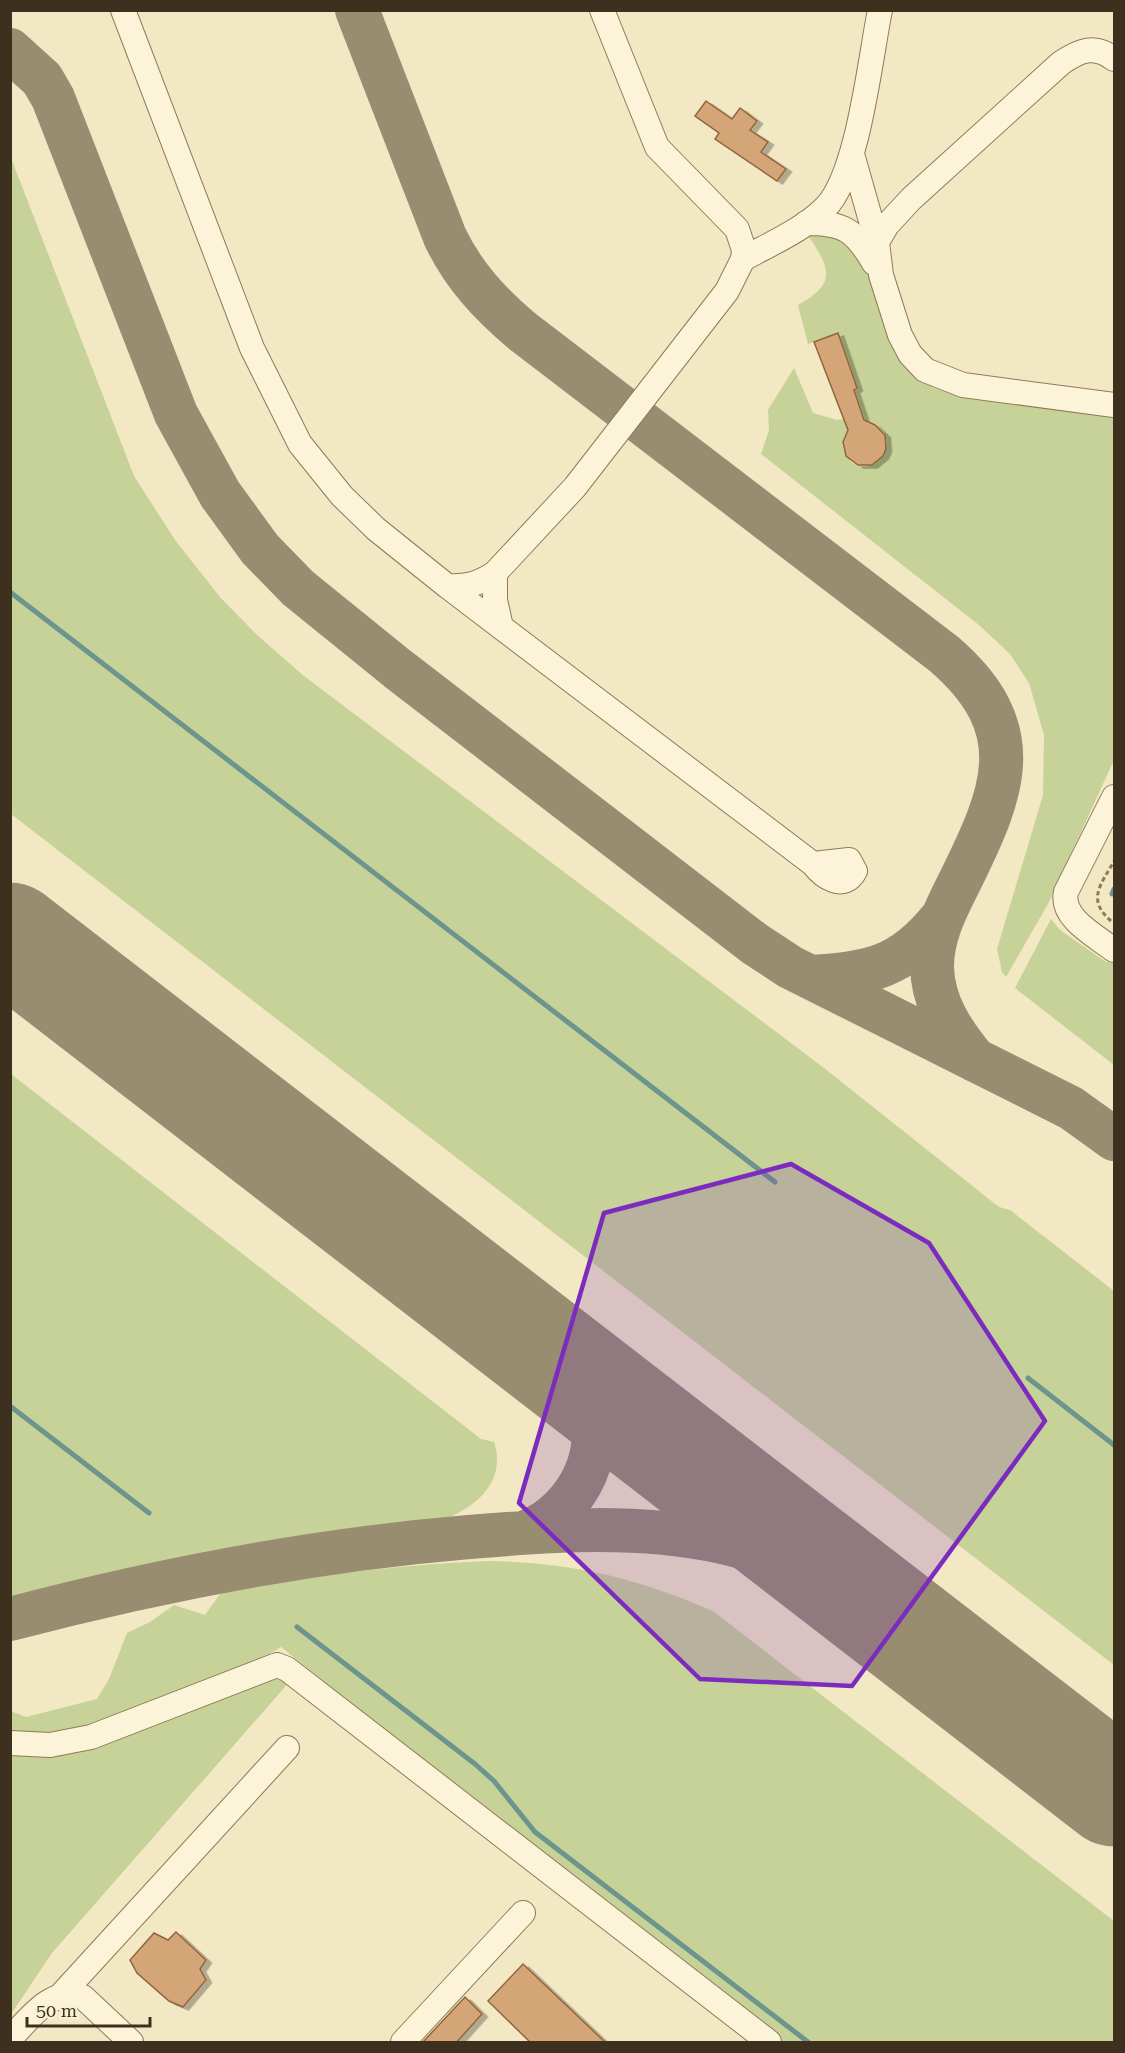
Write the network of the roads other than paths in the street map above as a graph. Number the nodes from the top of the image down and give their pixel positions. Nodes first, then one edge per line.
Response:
1 (123, 10) edge
2 (602, 10) edge
3 (880, 10) edge
4 (1114, 58) edge
5 (852, 154) junction
6 (834, 199) junction
7 (911, 199) junction
8 (868, 219) junction
9 (806, 223) junction
10 (846, 228) junction
11 (877, 242) junction
12 (743, 259) junction
13 (881, 275) junction
14 (1114, 405) edge
15 (495, 573) junction
16 (447, 586) junction
17 (501, 627) junction
18 (1114, 797) edge
19 (813, 864) dead end
20 (1114, 950) edge
21 (10, 1743) edge
22 (287, 1748) dead end
23 (524, 1913) dead end
24 (61, 1995) junction
25 (10, 2039) edge
26 (131, 2043) edge
27 (403, 2043) edge
28 (769, 2043) edge

1 - 16 street
2 - 12 street
3 - 5 street
4 - 7 street
5 - 6 street
5 - 8 street
6 - 8 street
6 - 9 street
6 - 10 street
7 - 8 street
7 - 11 street
8 - 11 street
9 - 10 street
9 - 12 street
10 - 13 street
11 - 13 street
12 - 15 street
13 - 14 street
15 - 16 street
15 - 17 street
16 - 17 street
17 - 19 street
18 - 20 street
21 - 28 street
22 - 24 street
23 - 27 street
24 - 25 street
24 - 26 street

